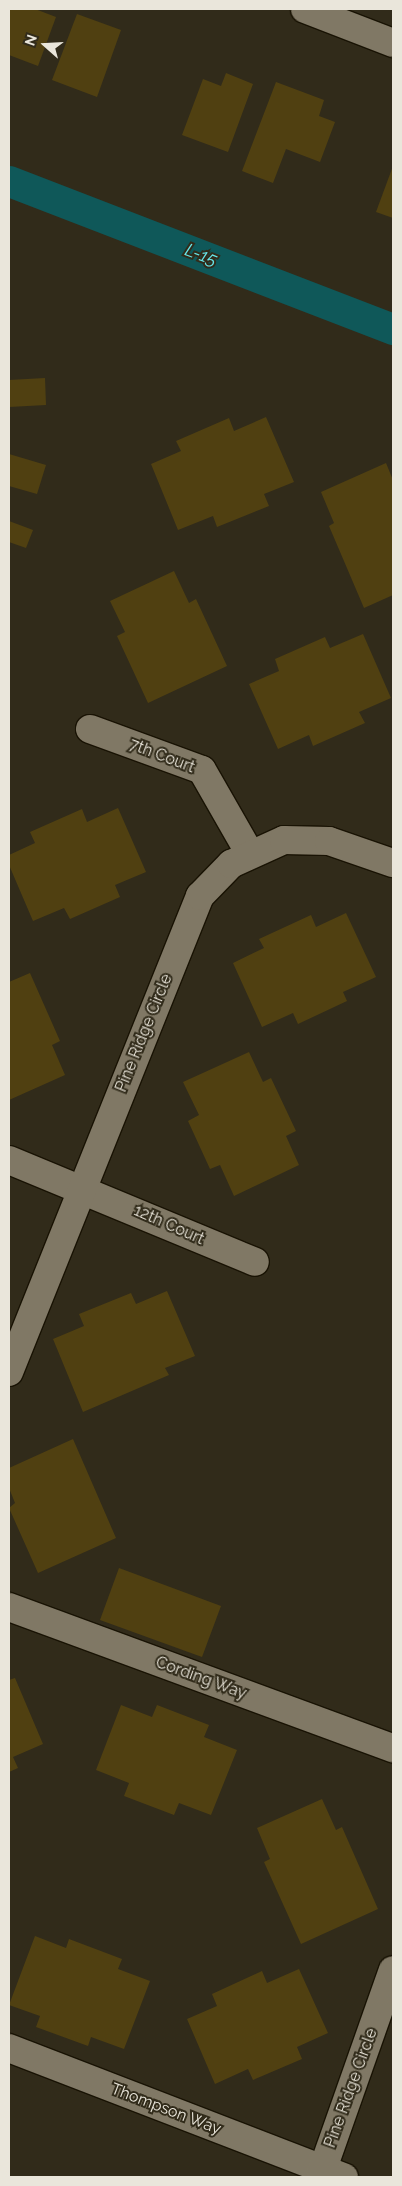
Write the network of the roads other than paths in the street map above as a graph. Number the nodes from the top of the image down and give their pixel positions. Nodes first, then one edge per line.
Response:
1 (305, 9) edge
2 (393, 43) edge
3 (90, 729) dead end
4 (250, 852) junction
5 (393, 863) edge
6 (9, 1160) edge
7 (82, 1187) junction
8 (255, 1262) dead end
9 (9, 1372) edge
10 (9, 1607) edge
11 (393, 1748) edge
12 (393, 1970) edge
13 (9, 2048) edge
14 (329, 2174) edge

1 - 2 street
3 - 4 street, 7th Court
4 - 5 street, Pine Ridge Circle
4 - 7 street, Pine Ridge Circle
6 - 7 street, 12th Court
7 - 8 street, 12th Court
7 - 9 street, Pine Ridge Circle
10 - 11 street, Cording Way
12 - 14 street, Pine Ridge Circle
13 - 14 street, Thompson Way

